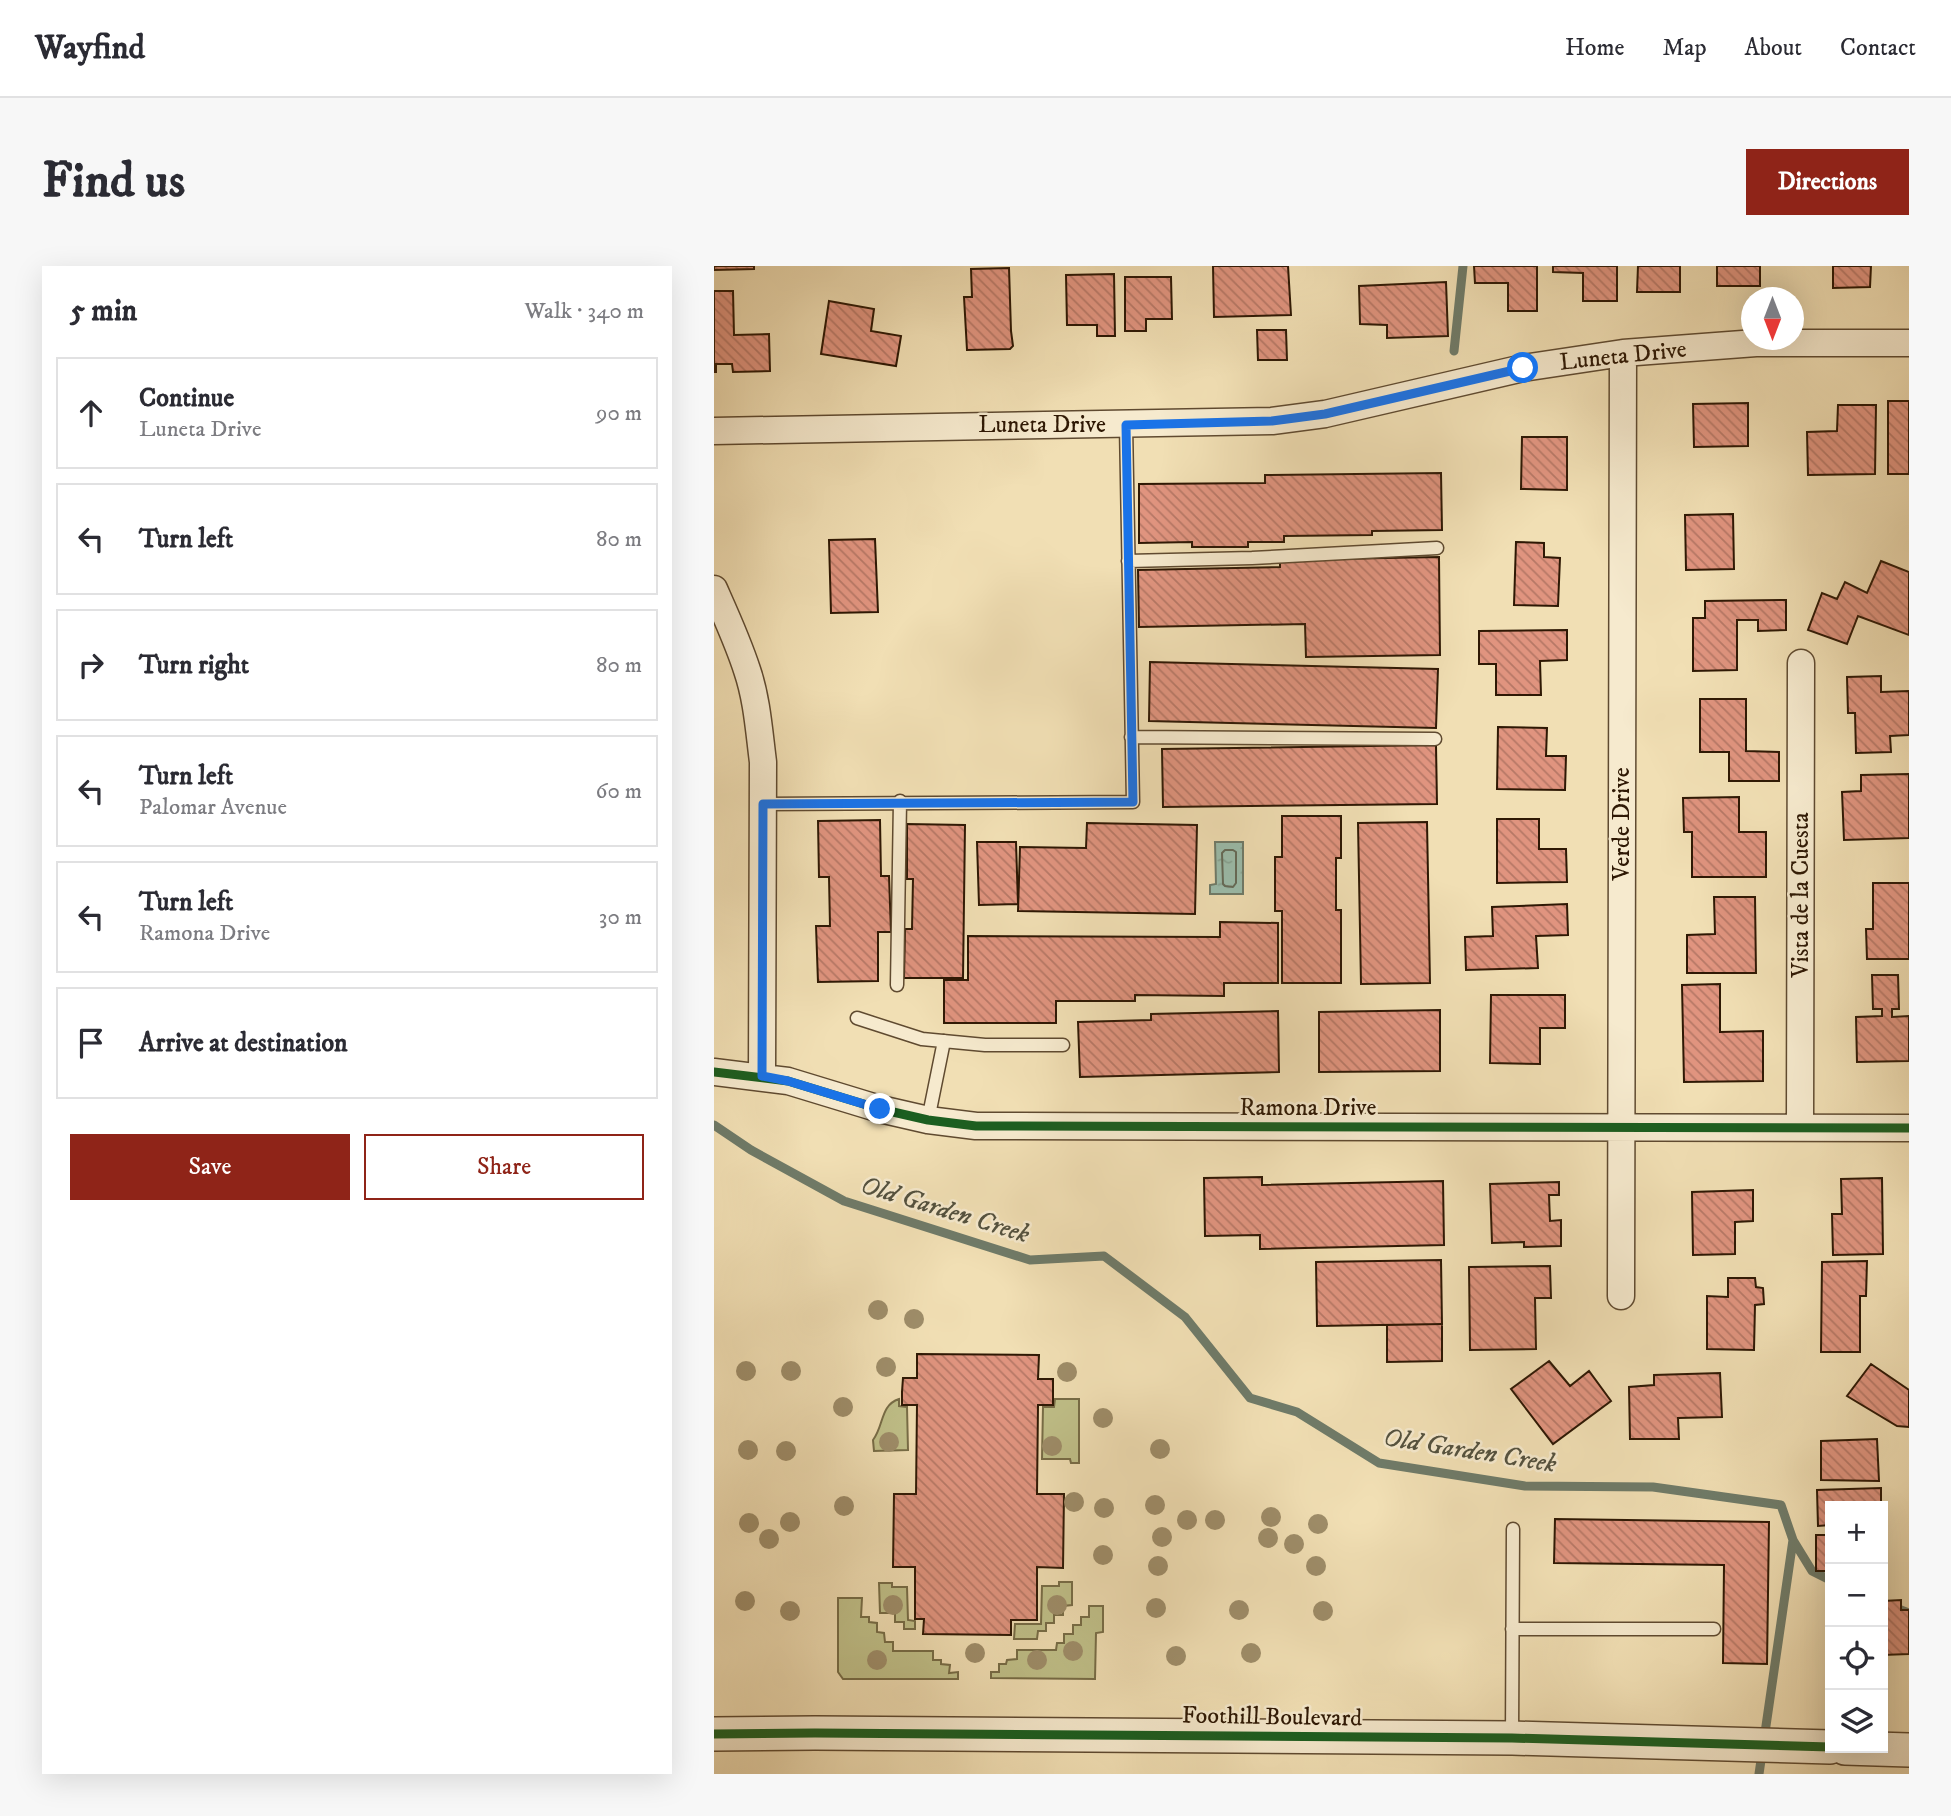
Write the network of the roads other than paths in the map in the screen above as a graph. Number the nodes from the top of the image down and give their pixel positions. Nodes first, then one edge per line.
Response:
1 (1909, 343) edge
2 (1623, 353) junction
3 (1126, 425) junction
4 (714, 431) edge
5 (1437, 548) dead end
6 (1128, 561) junction
7 (714, 589) edge
8 (1801, 663) dead end
9 (1131, 737) junction
10 (1435, 739) dead end
11 (900, 801) junction
12 (763, 804) junction
13 (897, 985) dead end
14 (857, 1018) dead end
15 (944, 1041) junction
16 (1063, 1045) dead end
17 (714, 1072) edge
18 (762, 1076) junction
19 (928, 1121) junction
20 (1621, 1128) junction
21 (1800, 1128) junction
22 (1909, 1128) edge
23 (1621, 1296) dead end
24 (1513, 1528) dead end
25 (1512, 1629) junction
26 (1714, 1629) dead end
27 (714, 1734) edge
28 (1512, 1738) junction
29 (1825, 1747) edge
30 (1888, 1749) edge
31 (1909, 1749) edge

1 - 2 street, Luneta Drive
2 - 3 street, Luneta Drive
2 - 20 street, Verde Drive
3 - 4 street, Luneta Drive
3 - 6 lane
5 - 6 lane
6 - 9 lane
7 - 12 street
8 - 21 street, Vista de la Cuesta
9 - 10 lane
9 - 11 lane
11 - 12 lane
11 - 13 lane
12 - 18 street
14 - 15 lane
15 - 16 lane
15 - 19 lane
17 - 18 street, Ramona Drive
18 - 19 street, Ramona Drive
19 - 20 street, Ramona Drive
20 - 21 street, Ramona Drive
20 - 23 street, Verde Drive
21 - 22 street, Ramona Drive
24 - 25 lane
25 - 26 lane
25 - 28 lane
27 - 28 street, Foothill Boulevard
28 - 29 street, Foothill Boulevard
30 - 31 street

